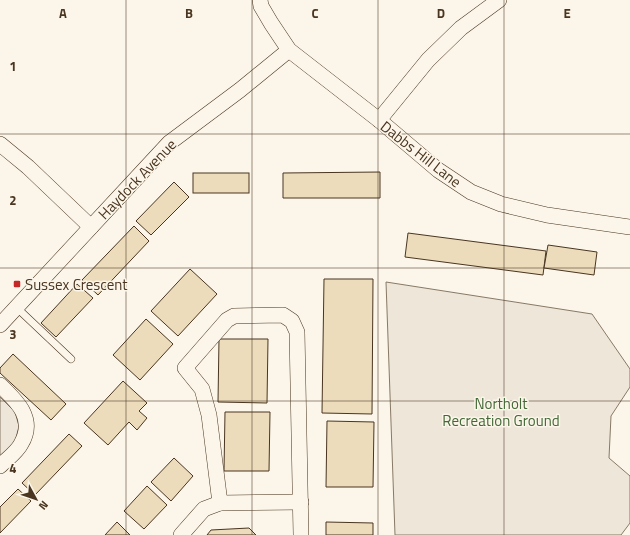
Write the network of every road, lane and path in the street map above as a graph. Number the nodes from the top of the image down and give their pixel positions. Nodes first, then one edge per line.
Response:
1 (260, 0) edge
2 (499, 0) edge
3 (289, 50) junction
4 (379, 120) junction
5 (0, 144) edge
6 (91, 227) junction
7 (630, 227) edge
8 (16, 306) junction
9 (2, 319) edge
10 (71, 359) dead end
11 (0, 385) edge
12 (0, 466) edge
13 (301, 502) junction
14 (220, 503) junction
15 (181, 535) edge
16 (301, 535) edge

1 - 3 street, Dabbs Hill Lane
2 - 4 street
3 - 4 street, Dabbs Hill Lane
3 - 6 street, Haydock Avenue
4 - 7 street, Dabbs Hill Lane
5 - 6 street
6 - 8 street, Haydock Avenue
8 - 9 street, Haydock Avenue
8 - 10 lane
11 - 12 street
13 - 14 street
13 - 14 street
13 - 16 street
14 - 15 street

